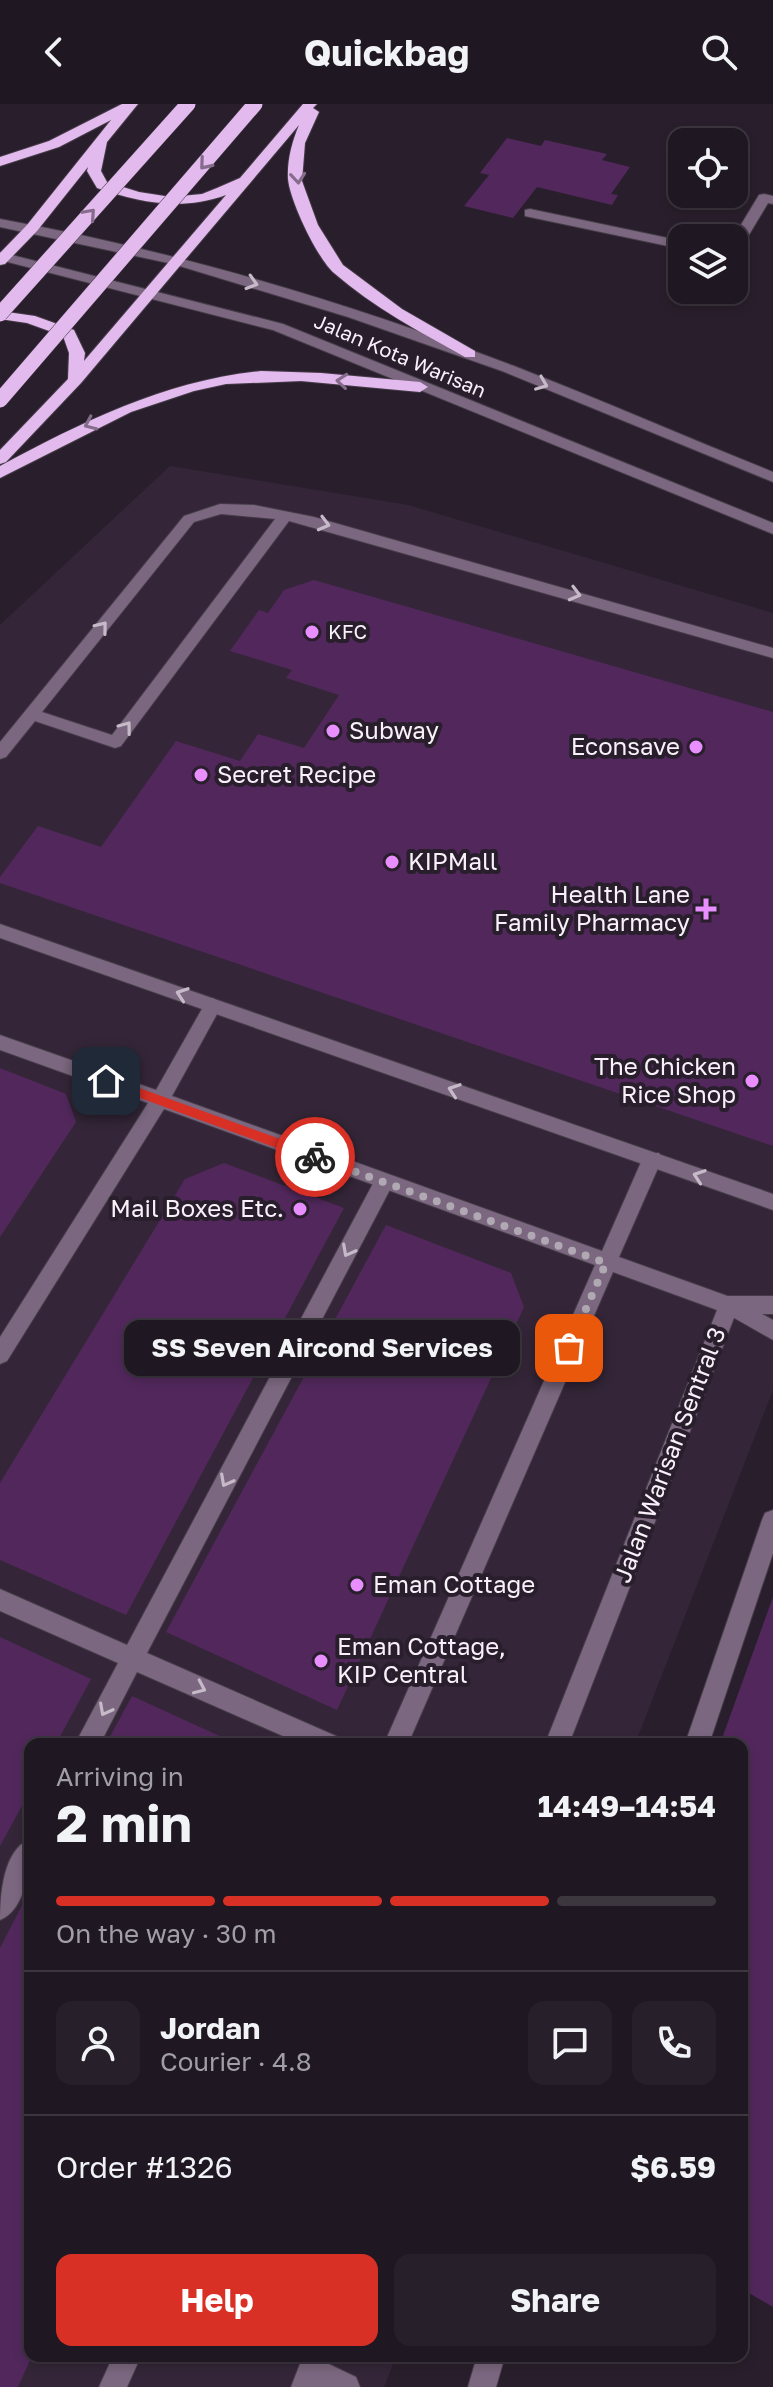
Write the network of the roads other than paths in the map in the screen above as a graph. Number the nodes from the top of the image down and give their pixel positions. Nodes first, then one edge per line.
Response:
1 (188, 104) edge
2 (255, 104) edge
3 (310, 104) edge
4 (316, 104) edge
5 (130, 105) edge
6 (101, 143) junction
7 (0, 162) edge
8 (252, 172) junction
9 (773, 200) edge
10 (530, 213) dead end
11 (0, 223) edge
12 (748, 225) edge
13 (32, 228) junction
14 (668, 242) edge
15 (1, 258) edge
16 (177, 261) junction
17 (149, 292) junction
18 (0, 314) edge
19 (470, 354) junction
20 (76, 380) junction
21 (420, 387) junction
22 (0, 400) edge
23 (0, 459) edge
24 (0, 473) edge
25 (773, 477) edge
26 (285, 516) junction
27 (773, 529) edge
28 (773, 653) edge
29 (31, 714) junction
30 (0, 753) edge
31 (0, 931) edge
32 (213, 1005) junction
33 (0, 1042) edge
34 (160, 1100) junction
35 (652, 1159) junction
36 (384, 1182) junction
37 (773, 1202) edge
38 (606, 1263) junction
39 (729, 1305) junction
40 (773, 1305) edge
41 (773, 1331) edge
42 (0, 1355) edge
43 (773, 1520) edge
44 (0, 1600) edge
45 (132, 1658) junction
46 (90, 1738) edge
47 (314, 1738) edge
48 (399, 1738) edge
49 (559, 1738) edge
50 (699, 1738) edge
51 (24, 1862) edge
52 (0, 1908) edge
53 (124, 2362) edge
54 (489, 2362) edge
55 (311, 2371) edge
56 (113, 2387) edge
57 (346, 2387) edge
58 (482, 2387) edge

18 -> 1 highway, bridge
2 -> 22 highway, bridge
3 - 8 highway
4 -> 19 highway
5 - 6 highway
5 - 7 highway
6 - 8 highway
6 - 13 highway
8 - 16 highway
9 - 12 street
10 - 14 street
11 - 13 street, Jalan Kota Warisan
13 - 15 highway
13 - 16 street, Jalan Kota Warisan
15 - 17 street, Jalan Kota Warisan
16 - 17 highway
16 -> 19 street, Jalan Kota Warisan
17 - 20 highway
17 - 21 street, Jalan Kota Warisan
18 - 20 highway
19 -> 25 street, Jalan Kota Warisan
20 - 23 highway
21 -> 24 highway
21 - 27 street, Jalan Kota Warisan
26 -> 28 street
29 -> 26 street
29 -> 26 street
29 - 30 street
32 -> 31 street
32 - 34 street
35 -> 32 street
33 - 34 street, Jalan Warisan Sentral 3
34 - 36 street, Jalan Warisan Sentral 3
34 - 42 street
37 -> 35 street
35 - 38 street
36 - 38 street, Jalan Warisan Sentral 3
36 -> 45 street
38 - 39 street, Jalan Warisan Sentral 3
38 - 48 street
39 - 40 street
39 - 41 street
39 - 49 street, Jalan Warisan Sentral 3
43 - 50 street
44 - 45 street
45 -> 46 street
45 -> 47 street
51 - 52 street
53 - 56 street
54 - 58 street
55 - 57 street

